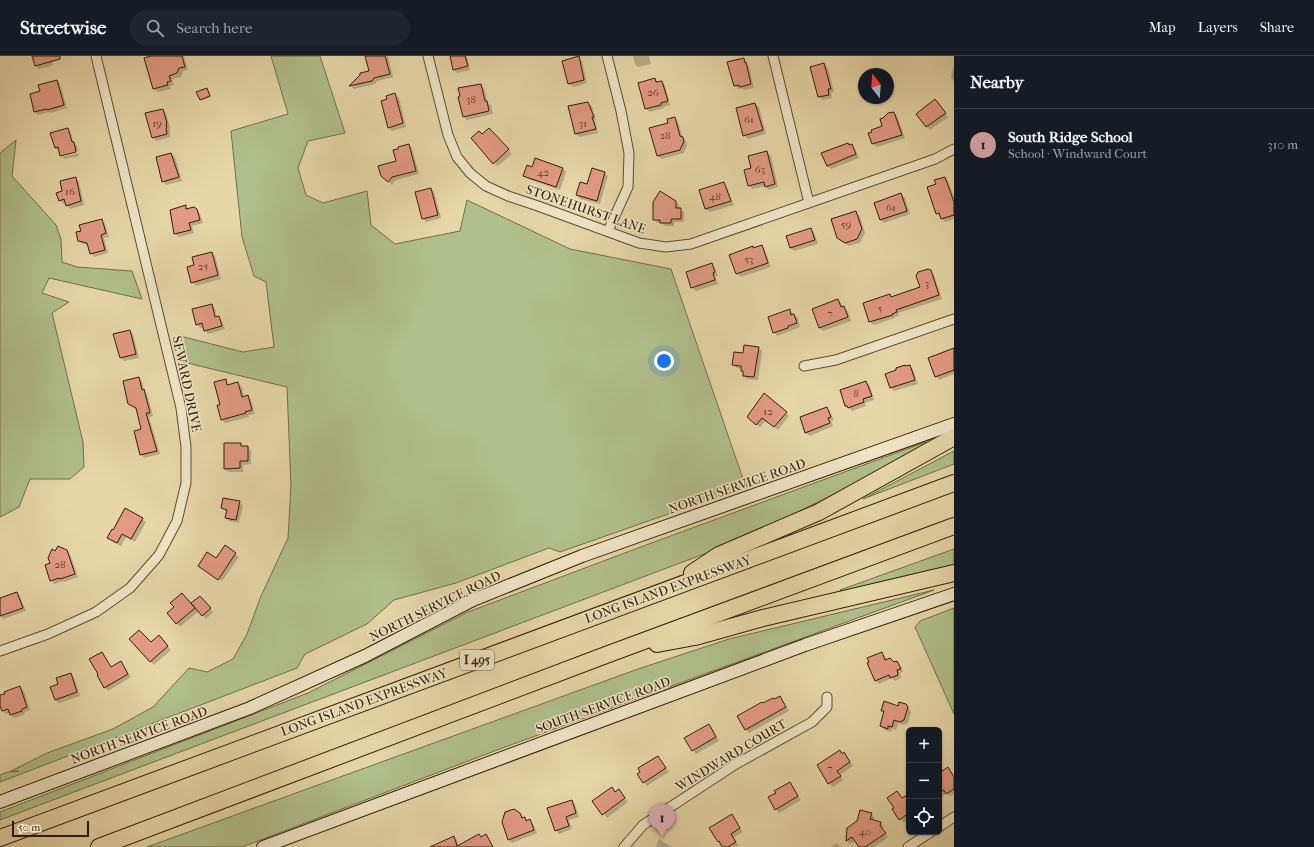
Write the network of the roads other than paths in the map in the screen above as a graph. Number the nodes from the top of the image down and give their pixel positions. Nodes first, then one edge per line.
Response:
1 (96, 56) edge
2 (428, 56) edge
3 (607, 56) edge
4 (774, 56) edge
5 (954, 149) edge
6 (809, 203) junction
7 (608, 231) junction
8 (954, 319) edge
9 (804, 366) dead end
10 (954, 424) edge
11 (954, 437) edge
12 (954, 483) edge
13 (954, 526) edge
14 (954, 573) edge
15 (671, 587) junction
16 (954, 594) edge
17 (0, 651) edge
18 (606, 655) junction
19 (827, 697) dead end
20 (0, 802) edge
21 (954, 817) edge
22 (942, 825) edge
23 (926, 835) edge
24 (0, 838) edge
25 (98, 847) edge
26 (263, 847) edge
27 (624, 847) edge
28 (908, 847) edge

1 - 17 street, SEWARD DRIVE
2 - 7 street, STONEHURST LANE
3 - 7 street
4 - 6 street
5 - 6 street, STONEHURST LANE
6 - 7 street, STONEHURST LANE
8 - 9 street
10 - 20 main road, NORTH SERVICE ROAD
11 - 15 highway
12 - 15 highway, LONG ISLAND EXPRESSWAY / I 495
13 - 18 highway
14 - 18 highway
15 - 24 highway, LONG ISLAND EXPRESSWAY / I 495
16 - 26 main road, SOUTH SERVICE ROAD
18 - 25 highway
19 - 27 street, WINDWARD COURT
21 - 22 street
23 - 28 street

